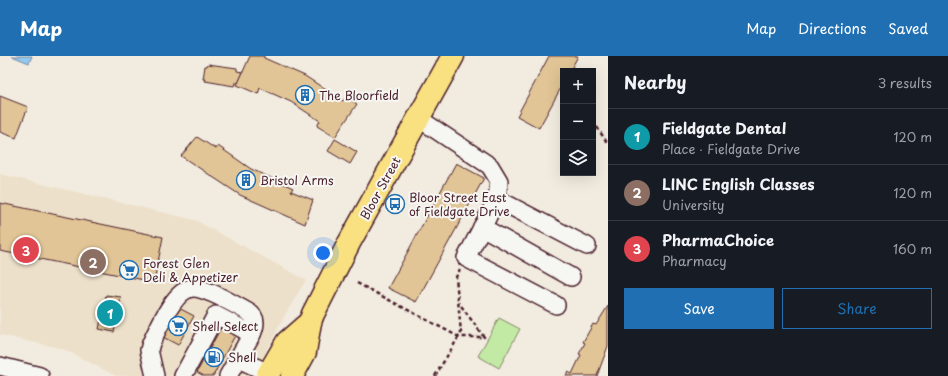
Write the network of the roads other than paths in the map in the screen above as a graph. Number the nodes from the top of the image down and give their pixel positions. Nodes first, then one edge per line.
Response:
1 (453, 56) edge
2 (418, 118) junction
3 (497, 199) junction
4 (482, 227) junction
5 (587, 246) dead end
6 (571, 277) dead end
7 (556, 305) dead end
8 (310, 322) junction
9 (252, 334) junction
10 (239, 358) junction
11 (0, 366) edge
12 (267, 375) edge
13 (40, 376) edge
14 (155, 376) edge
15 (160, 376) edge
16 (173, 376) edge
17 (182, 376) edge
18 (228, 376) edge
19 (292, 376) edge

1 - 2 main road, Bloor Street
2 - 3 street
2 - 8 main road, Bloor Street
3 - 4 street
3 - 5 street
4 - 6 street
4 - 7 street
8 - 12 main road, Bloor Street
8 - 19 main road, Bloor Street
9 - 10 street
9 - 14 street
9 - 17 street
10 - 12 street
10 - 18 street
11 - 13 street
15 - 16 street

